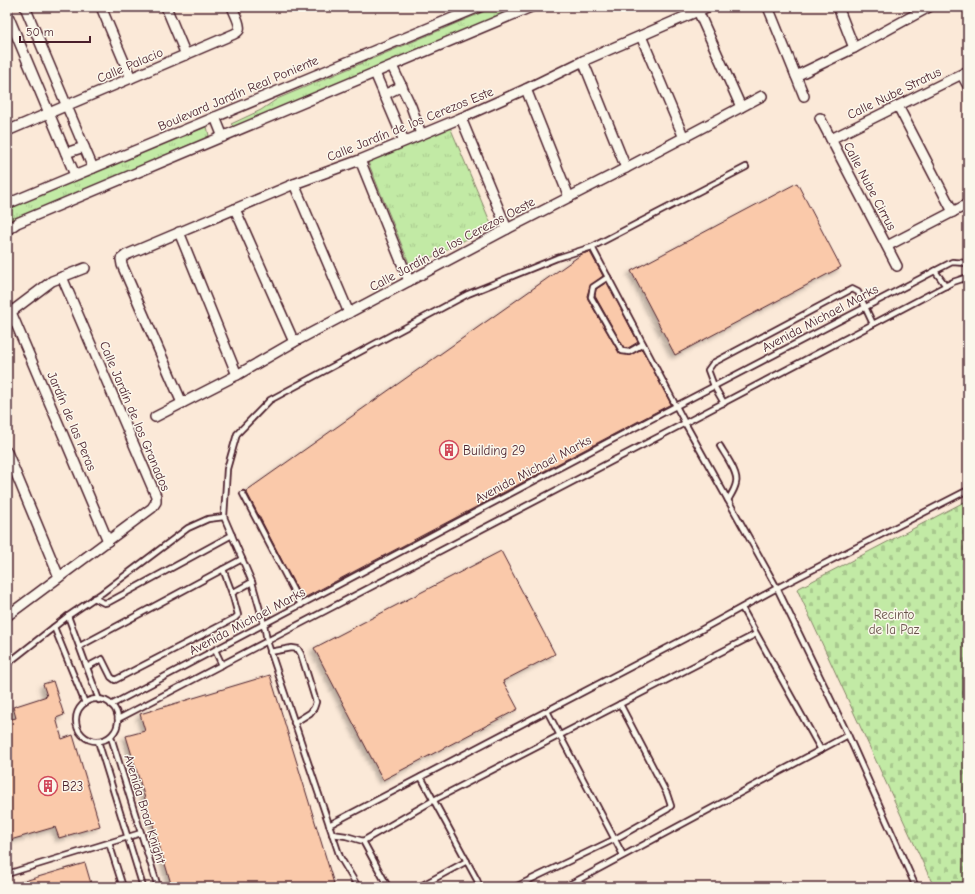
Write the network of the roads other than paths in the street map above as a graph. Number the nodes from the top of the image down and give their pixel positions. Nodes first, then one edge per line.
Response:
1 (25, 7) edge
2 (101, 7) edge
3 (166, 7) edge
4 (232, 7) edge
5 (479, 7) edge
6 (531, 7) edge
7 (707, 7) edge
8 (768, 7) edge
9 (838, 7) edge
10 (929, 7) edge
11 (698, 11) junction
12 (911, 11) edge
13 (7, 13) edge
14 (641, 36) junction
15 (854, 48) junction
16 (186, 55) junction
17 (583, 61) junction
18 (392, 66) junction
19 (375, 73) junction
20 (965, 73) edge
21 (796, 76) junction
22 (131, 78) junction
23 (402, 86) junction
24 (968, 86) edge
25 (526, 89) junction
26 (384, 95) junction
27 (762, 96) dead end
28 (804, 96) dead end
29 (67, 106) junction
30 (898, 106) junction
31 (741, 107) junction
32 (49, 113) junction
33 (215, 117) junction
34 (461, 118) junction
35 (820, 118) dead end
36 (7, 131) edge
37 (421, 134) junction
38 (223, 137) junction
39 (684, 138) junction
40 (831, 139) junction
41 (404, 141) junction
42 (84, 146) junction
43 (66, 153) junction
44 (360, 160) junction
45 (746, 167) dead end
46 (93, 168) junction
47 (626, 168) junction
48 (75, 175) junction
49 (294, 184) junction
50 (569, 197) junction
51 (7, 204) edge
52 (968, 204) edge
53 (235, 209) junction
54 (953, 212) junction
55 (507, 229) junction
56 (7, 230) edge
57 (179, 232) junction
58 (887, 246) junction
59 (592, 247) junction
60 (968, 264) edge
61 (897, 266) dead end
62 (84, 268) dead end
63 (935, 270) junction
64 (62, 277) junction
65 (608, 277) junction
66 (968, 277) edge
67 (409, 280) junction
68 (946, 286) junction
69 (866, 307) junction
70 (349, 313) junction
71 (9, 314) edge
72 (874, 324) junction
73 (294, 342) junction
74 (643, 344) junction
75 (237, 374) junction
76 (714, 386) junction
77 (182, 403) junction
78 (724, 403) junction
79 (676, 406) junction
80 (155, 418) dead end
81 (685, 423) junction
82 (720, 446) dead end
83 (7, 452) edge
84 (968, 490) edge
85 (242, 494) dead end
86 (728, 500) junction
87 (224, 517) junction
88 (232, 535) junction
89 (108, 541) junction
90 (242, 559) junction
91 (223, 569) junction
92 (59, 577) junction
93 (252, 582) junction
94 (777, 588) junction
95 (232, 593) junction
96 (94, 598) junction
97 (301, 605) junction
98 (742, 608) junction
99 (7, 616) edge
100 (68, 616) junction
101 (264, 624) junction
102 (54, 627) junction
103 (756, 634) junction
104 (267, 641) junction
105 (80, 646) junction
106 (215, 650) junction
107 (270, 652) junction
108 (7, 664) edge
109 (222, 664) junction
110 (87, 667) junction
111 (99, 700) junction
112 (85, 703) junction
113 (620, 704) junction
114 (111, 705) junction
115 (547, 711) junction
116 (118, 719) junction
117 (294, 722) junction
118 (560, 735) junction
119 (848, 735) junction
120 (111, 737) junction
121 (98, 741) junction
122 (821, 750) junction
123 (421, 777) junction
124 (434, 800) junction
125 (329, 825) junction
126 (141, 833) junction
127 (332, 834) junction
128 (127, 837) junction
129 (615, 839) junction
130 (363, 841) junction
131 (108, 843) junction
132 (624, 856) junction
133 (467, 861) junction
134 (7, 874) edge
135 (123, 887) edge
136 (143, 887) edge
137 (158, 887) edge
138 (358, 887) edge
139 (388, 887) edge
140 (419, 887) edge
141 (480, 887) edge
142 (515, 887) edge
143 (565, 887) edge
144 (916, 887) edge

1 - 29 street
2 - 22 street
3 - 16 street
4 - 16 street, Calle Palacio
5 - 33 street, Boulevard Jardín Real Poniente
6 - 18 street
7 - 11 street, Calle Jardín de los Cerezos Este
8 - 21 street
9 - 15 street
10 - 12 street
11 - 14 street, Calle Jardín de los Cerezos Este
11 - 31 street
12 - 15 street
13 - 32 street
14 - 17 street, Calle Jardín de los Cerezos Este
14 - 39 street
15 - 21 street
16 - 22 street, Calle Palacio
17 - 25 street, Calle Jardín de los Cerezos Este
17 - 47 street
18 - 19 street
18 - 23 street
19 - 26 street
19 - 38 street
20 - 24 street
20 - 30 street, Calle Nube Stratus
21 - 28 street
22 - 29 street, Calle Palacio
23 - 26 street
23 - 37 street
25 - 34 street, Calle Jardín de los Cerezos Este
25 - 50 street
26 - 41 street
27 - 31 street, Calle Jardín de los Cerezos Oeste
29 - 32 street, Calle Palacio
29 - 42 street
30 - 40 street, Calle Nube Stratus
30 - 54 street
31 - 39 street, Calle Jardín de los Cerezos Oeste
32 - 36 street, Calle Palacio
32 - 43 street
33 - 38 street
33 - 46 street, Boulevard Jardín Real Poniente
34 - 37 street, Calle Jardín de los Cerezos Este
34 - 55 street
35 - 40 street, Calle Nube Cirrus
37 - 41 street, Calle Jardín de los Cerezos Este
38 - 56 street
39 - 47 street, Calle Jardín de los Cerezos Oeste
40 - 58 street, Calle Nube Cirrus
41 - 44 street, Calle Jardín de los Cerezos Este
42 - 43 street
42 - 46 street
43 - 48 street
44 - 49 street, Calle Jardín de los Cerezos Este
44 - 67 street
45 - 59 lane
46 - 48 street, Boulevard Jardín Real Poniente
47 - 50 street, Calle Jardín de los Cerezos Oeste
48 - 51 street, Boulevard Jardín Real Poniente
49 - 53 street, Calle Jardín de los Cerezos Este
49 - 70 street
50 - 55 street, Calle Jardín de los Cerezos Oeste
52 - 54 street
53 - 57 street, Calle Jardín de los Cerezos Este
53 - 73 street
54 - 58 street
55 - 67 street, Calle Jardín de los Cerezos Oeste
57 - 75 street
57 - 77 street, Calle Jardín de los Cerezos Este
58 - 61 street, Calle Nube Cirrus
59 - 65 lane
59 - 87 lane
60 - 63 lane, Avenida Michael Marks
62 - 64 street
63 - 68 lane
63 - 69 lane, Avenida Michael Marks
64 - 71 street
64 - 89 street, Calle Jardín de los Granados
65 - 74 lane
65 - 74 lane
66 - 68 lane, Avenida Michael Marks
67 - 70 street, Calle Jardín de los Cerezos Oeste
68 - 72 lane, Avenida Michael Marks
69 - 72 lane
69 - 76 lane, Avenida Michael Marks
69 - 76 lane
70 - 73 street, Calle Jardín de los Cerezos Oeste
71 - 89 street, Jardín de las Peras
72 - 78 lane, Avenida Michael Marks
73 - 75 street, Calle Jardín de los Cerezos Oeste
74 - 79 lane
75 - 77 street, Calle Jardín de los Cerezos Oeste
76 - 78 lane
76 - 79 lane, Avenida Michael Marks
77 - 80 street, Calle Jardín de los Cerezos Oeste
78 - 81 lane, Avenida Michael Marks
79 - 81 lane
79 - 97 lane, Avenida Michael Marks
81 - 86 lane
81 - 104 lane, Avenida Michael Marks
82 - 86 lane
83 - 92 street
84 - 94 lane
85 - 97 lane
86 - 94 lane
87 - 88 lane
87 - 96 lane
88 - 90 lane
88 - 96 lane
89 - 92 street, Calle Jardín de los Granados
90 - 91 lane
90 - 93 lane
91 - 95 lane
91 - 105 lane
92 - 99 street, Calle Jardín de los Granados
93 - 95 lane
93 - 101 lane
94 - 98 lane
94 - 119 lane
95 - 110 lane
96 - 100 lane
97 - 101 lane, Avenida Michael Marks
98 - 103 lane
98 - 115 lane
100 - 102 lane
100 - 105 lane
101 - 104 lane
101 - 106 lane, Avenida Michael Marks
102 - 108 lane
102 - 112 lane
103 - 113 lane
103 - 122 lane
104 - 107 lane
104 - 109 lane, Avenida Michael Marks
105 - 110 lane
106 - 109 lane
106 - 114 lane, Avenida Michael Marks
107 - 117 lane
107 - 117 lane
109 - 116 lane, Avenida Michael Marks
110 - 111 lane
111 - 112 lane
111 - 114 lane
112 - 121 lane
113 - 118 lane
113 - 129 lane
114 - 116 lane
115 - 118 lane
115 - 123 lane
116 - 120 lane
117 - 125 lane
118 - 124 lane
118 - 129 lane
119 - 122 lane
119 - 144 lane
120 - 121 lane
120 - 126 lane, Avenida Brad Knight
121 - 128 lane, Avenida Brad Knight
122 - 132 lane
123 - 124 lane
123 - 125 lane
124 - 130 lane
124 - 133 lane
125 - 127 lane
126 - 128 lane
126 - 137 lane, Avenida Brad Knight
127 - 130 lane
127 - 138 lane
128 - 131 lane
128 - 136 lane, Avenida Brad Knight
129 - 132 lane
129 - 142 lane
130 - 139 lane
131 - 134 lane
131 - 135 lane
132 - 143 lane
133 - 140 lane
133 - 141 lane

